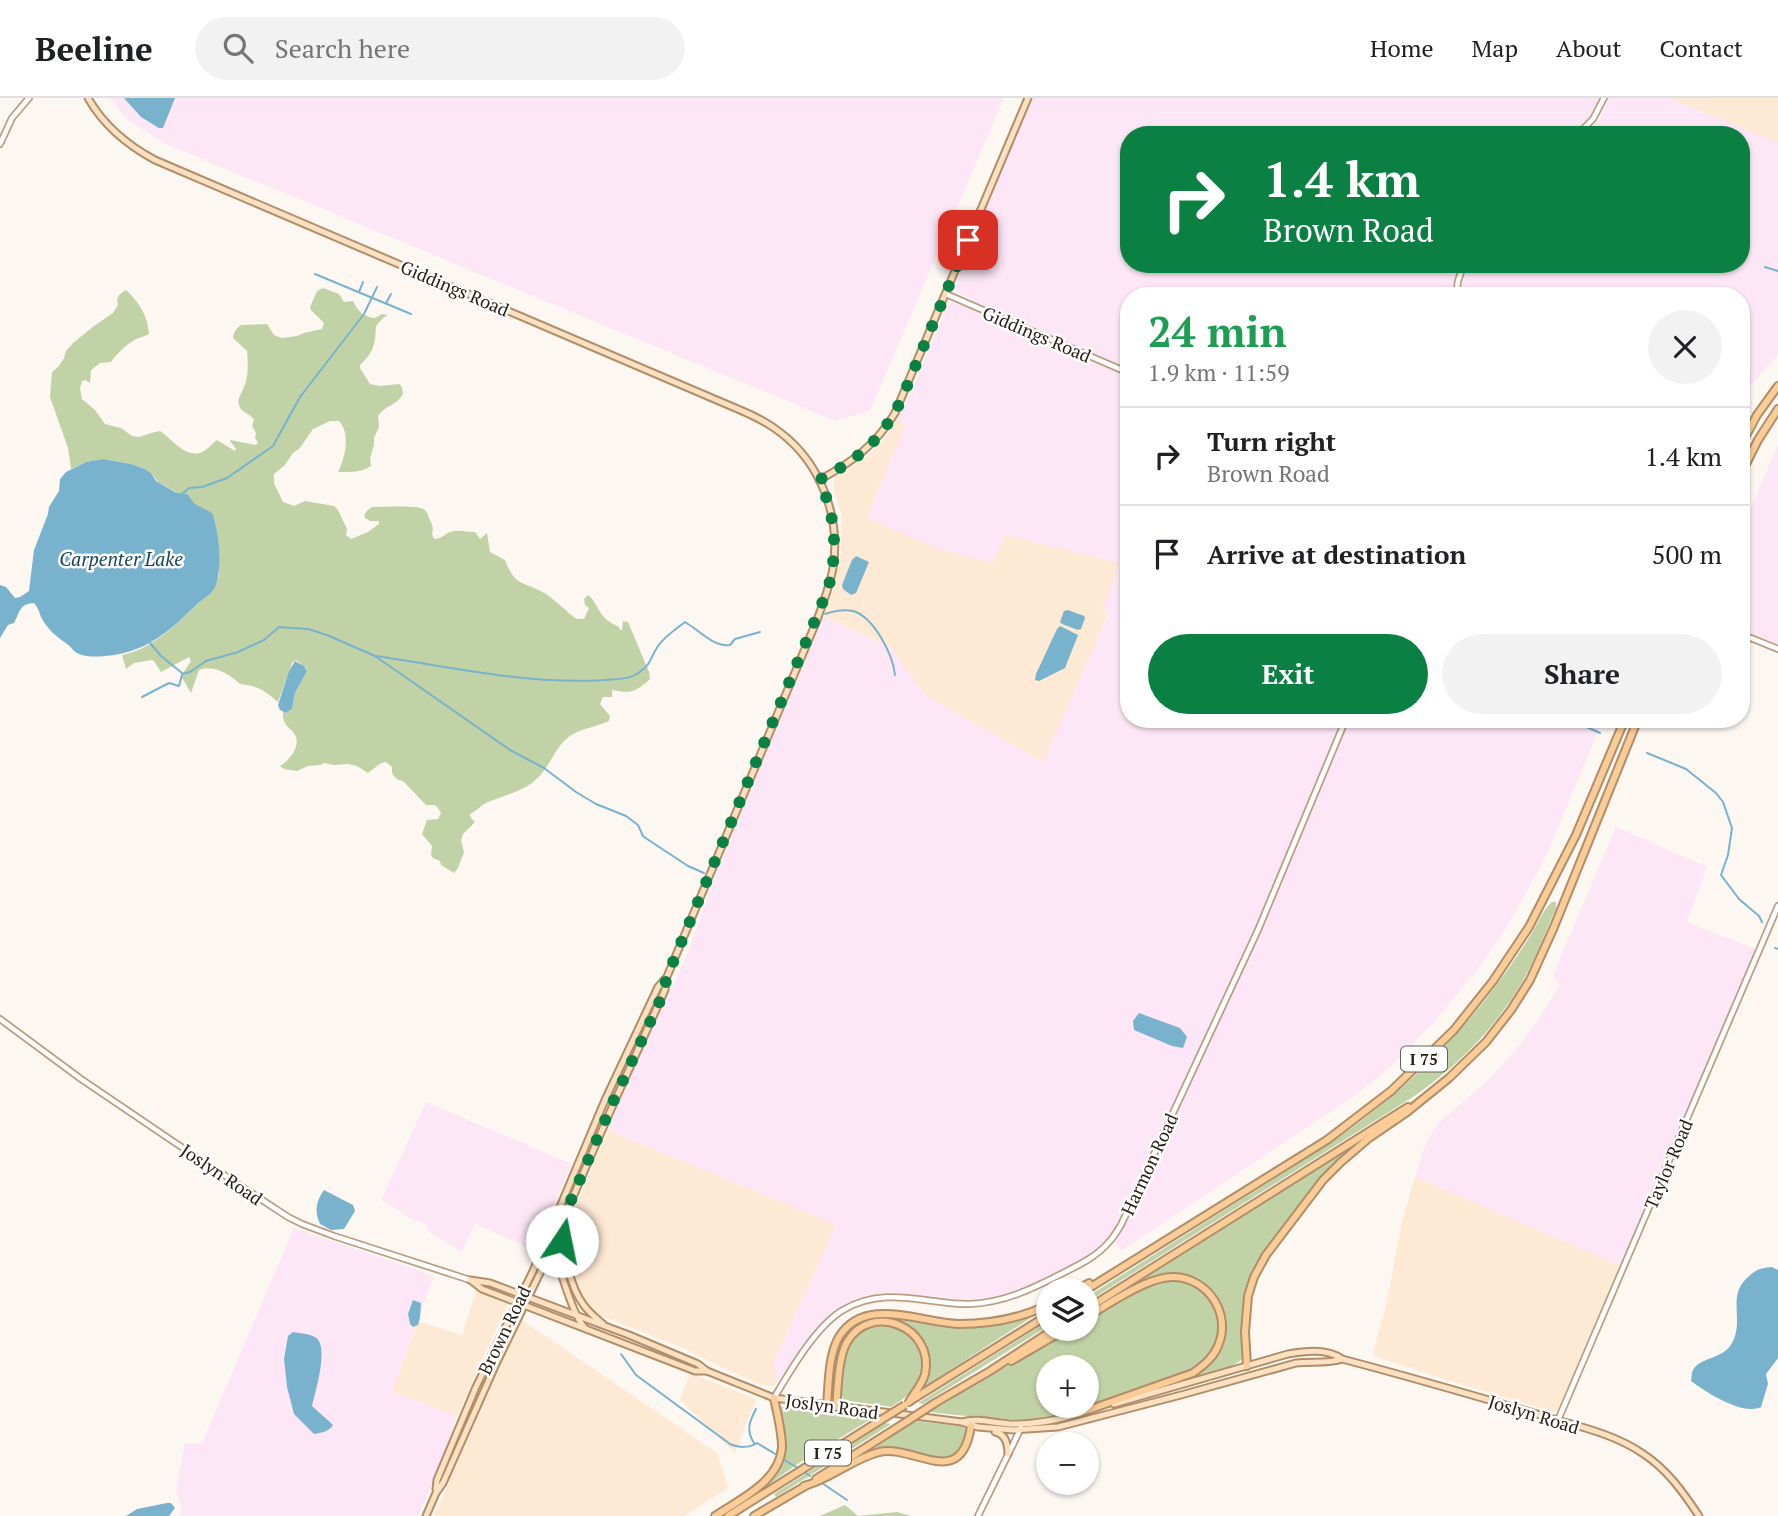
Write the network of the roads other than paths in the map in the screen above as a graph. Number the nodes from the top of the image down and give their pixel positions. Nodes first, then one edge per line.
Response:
1 (29, 98) edge
2 (88, 98) edge
3 (1028, 98) edge
4 (1604, 98) edge
5 (1586, 126) edge
6 (0, 144) edge
7 (946, 294) junction
8 (1120, 369) edge
9 (1778, 386) edge
10 (1778, 409) edge
11 (1750, 428) edge
12 (1750, 455) edge
13 (819, 480) junction
14 (1750, 638) edge
15 (1778, 649) edge
16 (1342, 728) edge
17 (1621, 728) edge
18 (1634, 728) edge
19 (1778, 906) edge
20 (666, 979) junction
21 (651, 1000) junction
22 (658, 1005) junction
23 (0, 1019) edge
24 (615, 1079) junction
25 (1422, 1098) junction
26 (600, 1133) junction
27 (563, 1219) junction
28 (551, 1226) junction
29 (553, 1244) junction
30 (470, 1280) junction
31 (1101, 1280) edge
32 (521, 1294) junction
33 (529, 1297) junction
34 (1099, 1301) edge
35 (517, 1303) junction
36 (524, 1306) junction
37 (1036, 1310) edge
38 (1099, 1310) edge
39 (576, 1315) junction
40 (1036, 1323) edge
41 (606, 1326) junction
42 (587, 1330) junction
43 (498, 1341) junction
44 (1036, 1341) edge
45 (1046, 1341) edge
46 (1288, 1354) junction
47 (1342, 1359) junction
48 (1247, 1366) junction
49 (1287, 1366) junction
50 (707, 1371) junction
51 (990, 1371) junction
52 (1242, 1378) junction
53 (774, 1398) junction
54 (470, 1402) junction
55 (907, 1404) junction
56 (827, 1405) junction
57 (478, 1406) junction
58 (1099, 1406) edge
59 (836, 1407) junction
60 (1099, 1408) edge
61 (1062, 1418) edge
62 (1558, 1421) junction
63 (962, 1422) junction
64 (974, 1427) junction
65 (1022, 1427) junction
66 (457, 1452) junction
67 (1008, 1454) junction
68 (804, 1486) junction
69 (436, 1493) junction
70 (751, 1497) junction
71 (757, 1514) edge
72 (426, 1516) edge
73 (715, 1516) edge
74 (728, 1516) edge
75 (978, 1516) edge
76 (1699, 1516) edge

1 - 6 street
2 - 13 main road, Giddings Road
3 - 7 main road
4 - 5 street
7 - 8 street, Giddings Road
7 - 13 main road
9 - 11 highway
10 - 12 highway
13 - 20 main road, Brown Road
14 - 15 street
16 - 53 street, Harmon Road
17 - 31 highway, I 75
18 - 25 highway, I 75
19 - 62 street, Taylor Road
20 - 21 main road, Brown Road
20 - 22 main road, Brown Road
21 - 22 main road
21 - 24 main road, Brown Road
22 - 26 main road, Brown Road
23 - 30 street, Joslyn Road
24 - 26 main road
24 - 28 main road, Brown Road
25 - 34 highway, I 75
25 - 48 highway
26 - 27 main road, Brown Road
27 - 29 main road, Brown Road
27 - 41 main road
28 - 29 main road
28 - 32 main road, Brown Road
29 - 33 main road, Brown Road
29 - 39 main road
30 - 32 main road, Joslyn Road
30 - 35 main road, Joslyn Road
32 - 33 main road, Joslyn Road
32 - 35 main road, Brown Road
33 - 36 main road, Brown Road
33 - 39 main road, Joslyn Road
35 - 36 main road, Joslyn Road
35 - 43 main road, Brown Road
36 - 42 main road, Joslyn Road
36 - 57 main road, Brown Road
37 - 56 highway
38 - 58 highway
39 - 41 main road, Joslyn Road
39 - 42 main road
40 - 55 highway, I 75
41 - 50 main road, Joslyn Road
42 - 50 main road, Joslyn Road
43 - 54 main road, Brown Road
43 - 57 main road
44 - 51 highway, I 75
45 - 51 highway
46 - 47 main road, Joslyn Road
46 - 48 main road, Joslyn Road
46 - 49 main road
47 - 49 main road, Joslyn Road
47 - 62 main road, Joslyn Road
48 - 52 main road
48 - 60 main road, Joslyn Road
49 - 52 main road, Joslyn Road
50 - 53 main road, Joslyn Road
51 - 68 highway, I 75, bridge
52 - 65 main road, Joslyn Road
53 - 56 main road, Joslyn Road
53 - 70 highway
54 - 57 main road
54 - 66 main road
54 - 69 main road, Brown Road
55 - 59 highway
55 - 70 highway, I 75, bridge
56 - 59 main road, Joslyn Road
57 - 66 main road, Brown Road
59 - 63 main road, Joslyn Road
61 - 65 main road, Joslyn Road
62 - 76 main road, Joslyn Road
63 - 64 main road, Joslyn Road
63 - 65 main road, Joslyn Road
64 - 65 main road, Joslyn Road
64 - 67 main road
64 - 68 highway
65 - 67 street
66 - 69 main road, Brown Road
67 - 75 street
68 - 71 highway, I 75
69 - 72 main road, Brown Road
70 - 73 highway
70 - 74 highway, I 75

